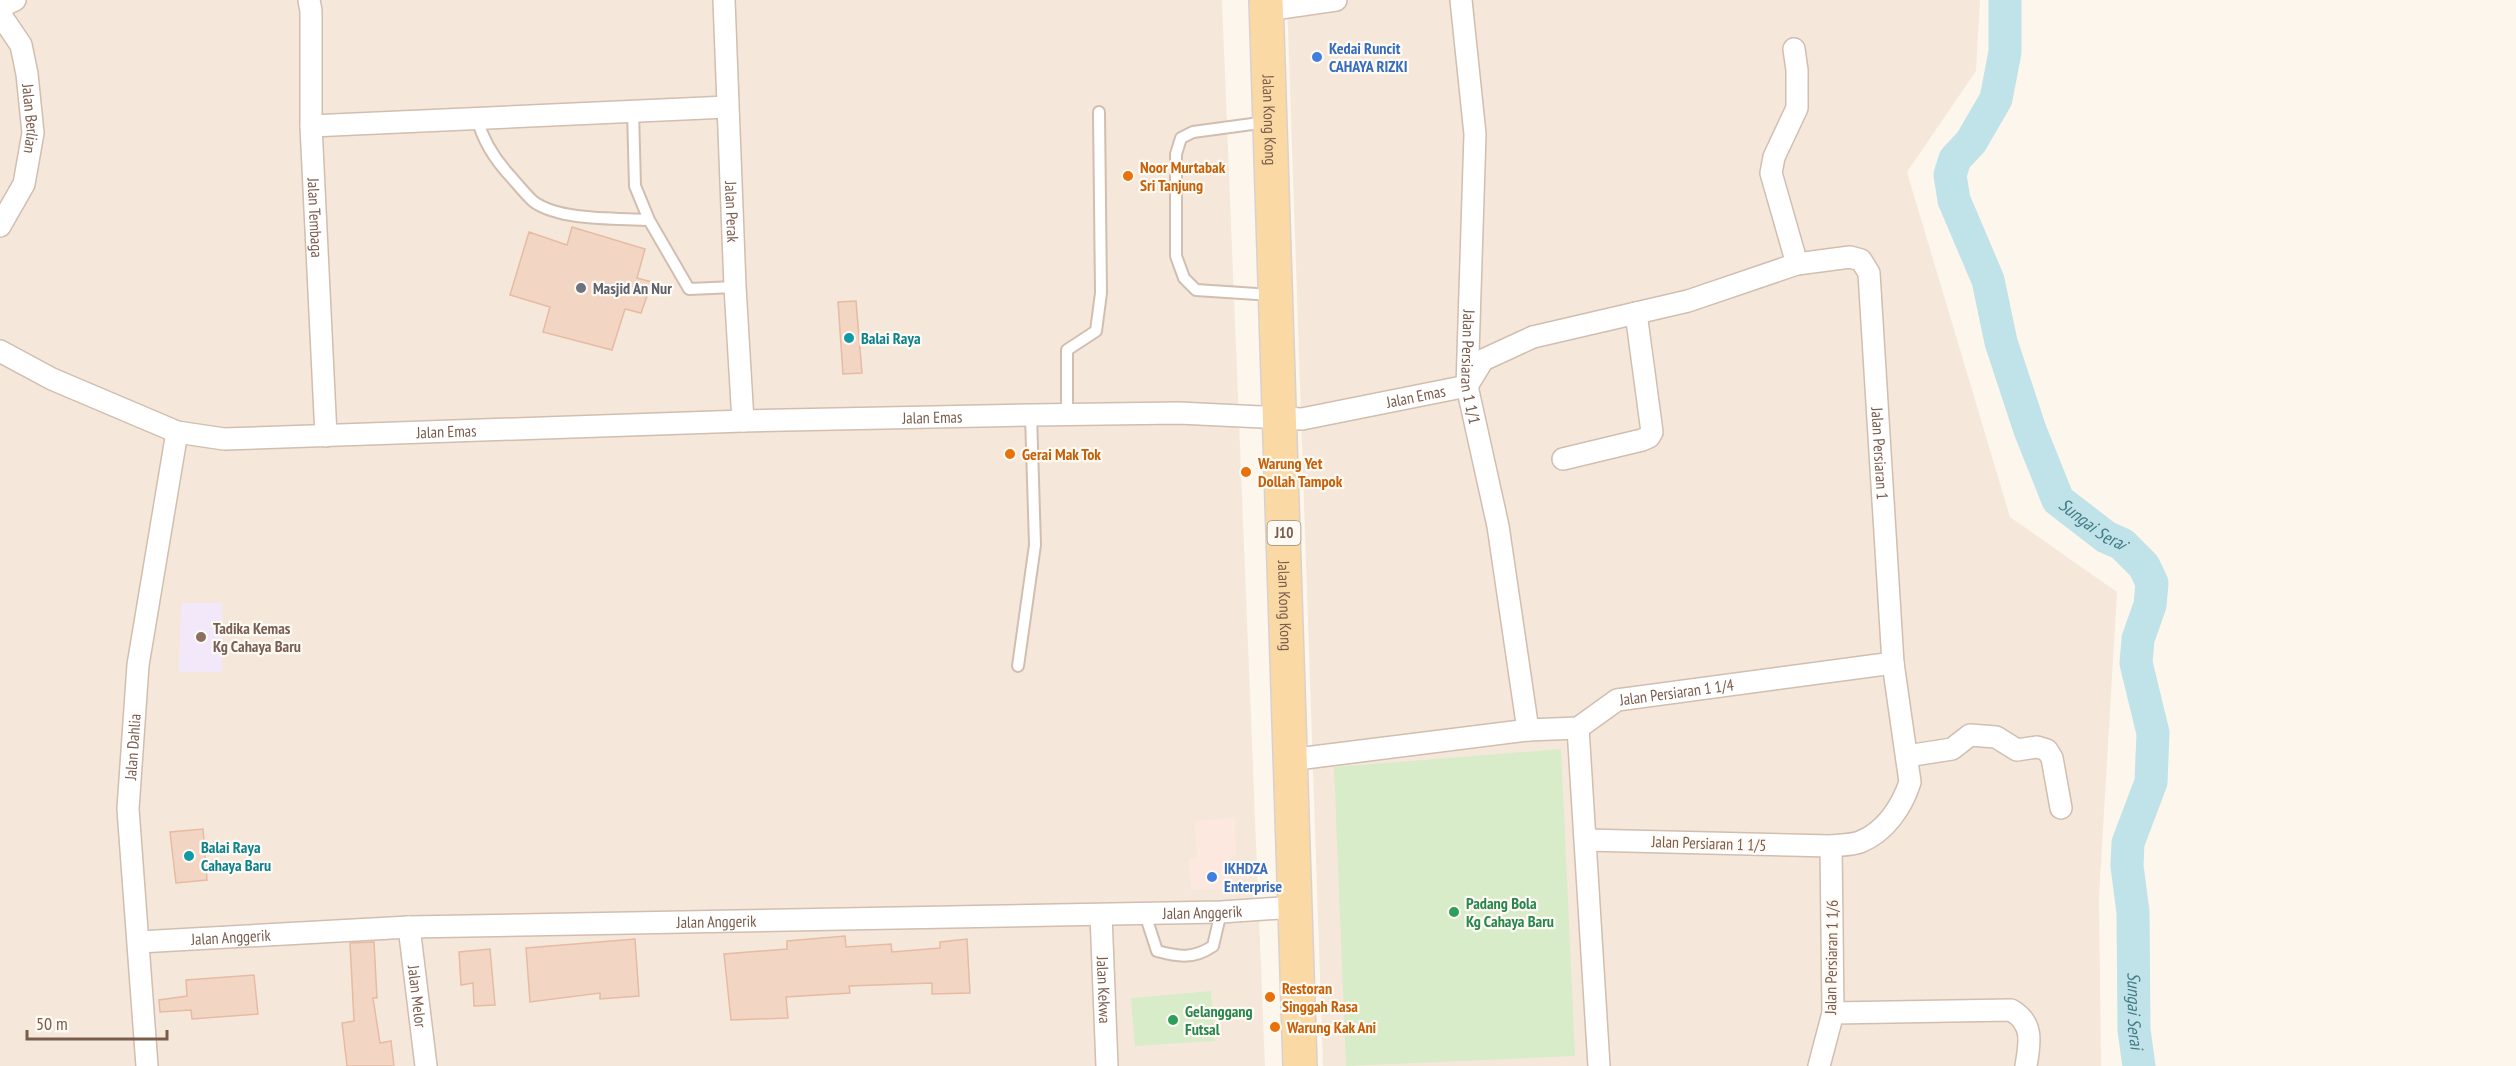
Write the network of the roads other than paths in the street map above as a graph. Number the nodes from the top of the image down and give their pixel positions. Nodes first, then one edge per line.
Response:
1 (15, 0) edge
2 (309, 0) edge
3 (724, 0) edge
4 (1336, 0) edge
5 (1461, 0) edge
6 (1266, 5) edge
7 (0, 8) edge
8 (0, 14) edge
9 (1794, 49) dead end
10 (727, 107) junction
11 (633, 111) junction
12 (1099, 112) dead end
13 (477, 118) junction
14 (1269, 122) junction
15 (311, 126) junction
16 (649, 220) junction
17 (0, 226) edge
18 (1850, 257) joint
19 (1797, 264) junction
20 (735, 287) junction
21 (1276, 296) junction
22 (1636, 314) junction
23 (0, 351) edge
24 (1467, 386) junction
25 (1031, 415) junction
26 (1067, 415) junction
27 (1281, 419) junction
28 (743, 422) junction
29 (177, 432) junction
30 (326, 436) junction
31 (1563, 459) dead end
32 (1893, 663) junction
33 (1018, 666) dead end
34 (1578, 728) junction
35 (1528, 730) junction
36 (1906, 756) junction
37 (1289, 760) junction
38 (2061, 808) dead end
39 (1586, 840) junction
40 (1831, 846) junction
41 (1294, 907) junction
42 (1221, 912) junction
43 (1145, 914) junction
44 (1101, 915) junction
45 (409, 927) junction
46 (139, 942) junction
47 (1833, 1013) junction
48 (147, 1066) edge
49 (426, 1066) edge
50 (1107, 1066) edge
51 (1300, 1066) edge
52 (1599, 1066) edge
53 (1819, 1066) edge
54 (2026, 1066) edge

1 - 7 street
2 - 15 street, Jalan Tembaga
3 - 10 street, Jalan Perak
4 - 6 street
5 - 24 street, Jalan Persiaran 1 1/1
6 - 14 main road, Jalan Kong Kong / J10
8 - 17 street, Jalan Berlian
9 - 19 street
10 - 11 street
10 - 20 street, Jalan Perak
11 - 13 street
11 - 16 lane
12 - 26 lane
13 - 15 street
13 - 16 lane
14 - 21 main road, Jalan Kong Kong / J10
14 - 21 lane
15 - 30 street, Jalan Tembaga
16 - 20 lane
18 - 19 street, Jalan Emas
18 - 32 street, Jalan Persiaran 1
19 - 22 street, Jalan Emas
20 - 28 street, Jalan Perak
21 - 27 main road, Jalan Kong Kong / J10
22 - 24 street, Jalan Emas
22 - 31 street
23 - 29 street, Jalan Emas
24 - 27 street, Jalan Emas
24 - 35 street, Jalan Persiaran 1 1/1
25 - 26 street, Jalan Emas
25 - 28 street, Jalan Emas
25 - 33 lane
26 - 27 street, Jalan Emas
27 - 37 main road, Jalan Kong Kong / J10
28 - 30 street, Jalan Emas
29 - 30 street, Jalan Emas
29 - 46 street, Jalan Dahlia
32 - 34 street, Jalan Persiaran 1 1/4
32 - 36 street, Jalan Persiaran 1
34 - 35 street
34 - 39 street
35 - 37 street
36 - 38 street
36 - 40 street, Jalan Persiaran 1 1/5
37 - 41 main road, Jalan Kong Kong / J10
39 - 40 street, Jalan Persiaran 1 1/5
39 - 52 street
40 - 47 street, Jalan Persiaran 1 1/6
41 - 42 street, Jalan Anggerik
41 - 51 main road, Jalan Kong Kong / J10
42 - 43 street, Jalan Anggerik
42 - 43 lane
43 - 44 street, Jalan Anggerik
44 - 45 street, Jalan Anggerik
44 - 50 street, Jalan Kekwa
45 - 46 street, Jalan Anggerik
45 - 49 street, Jalan Melor
46 - 48 street, Jalan Dahlia
47 - 53 street, Jalan Persiaran 1 1/6
47 - 54 street

